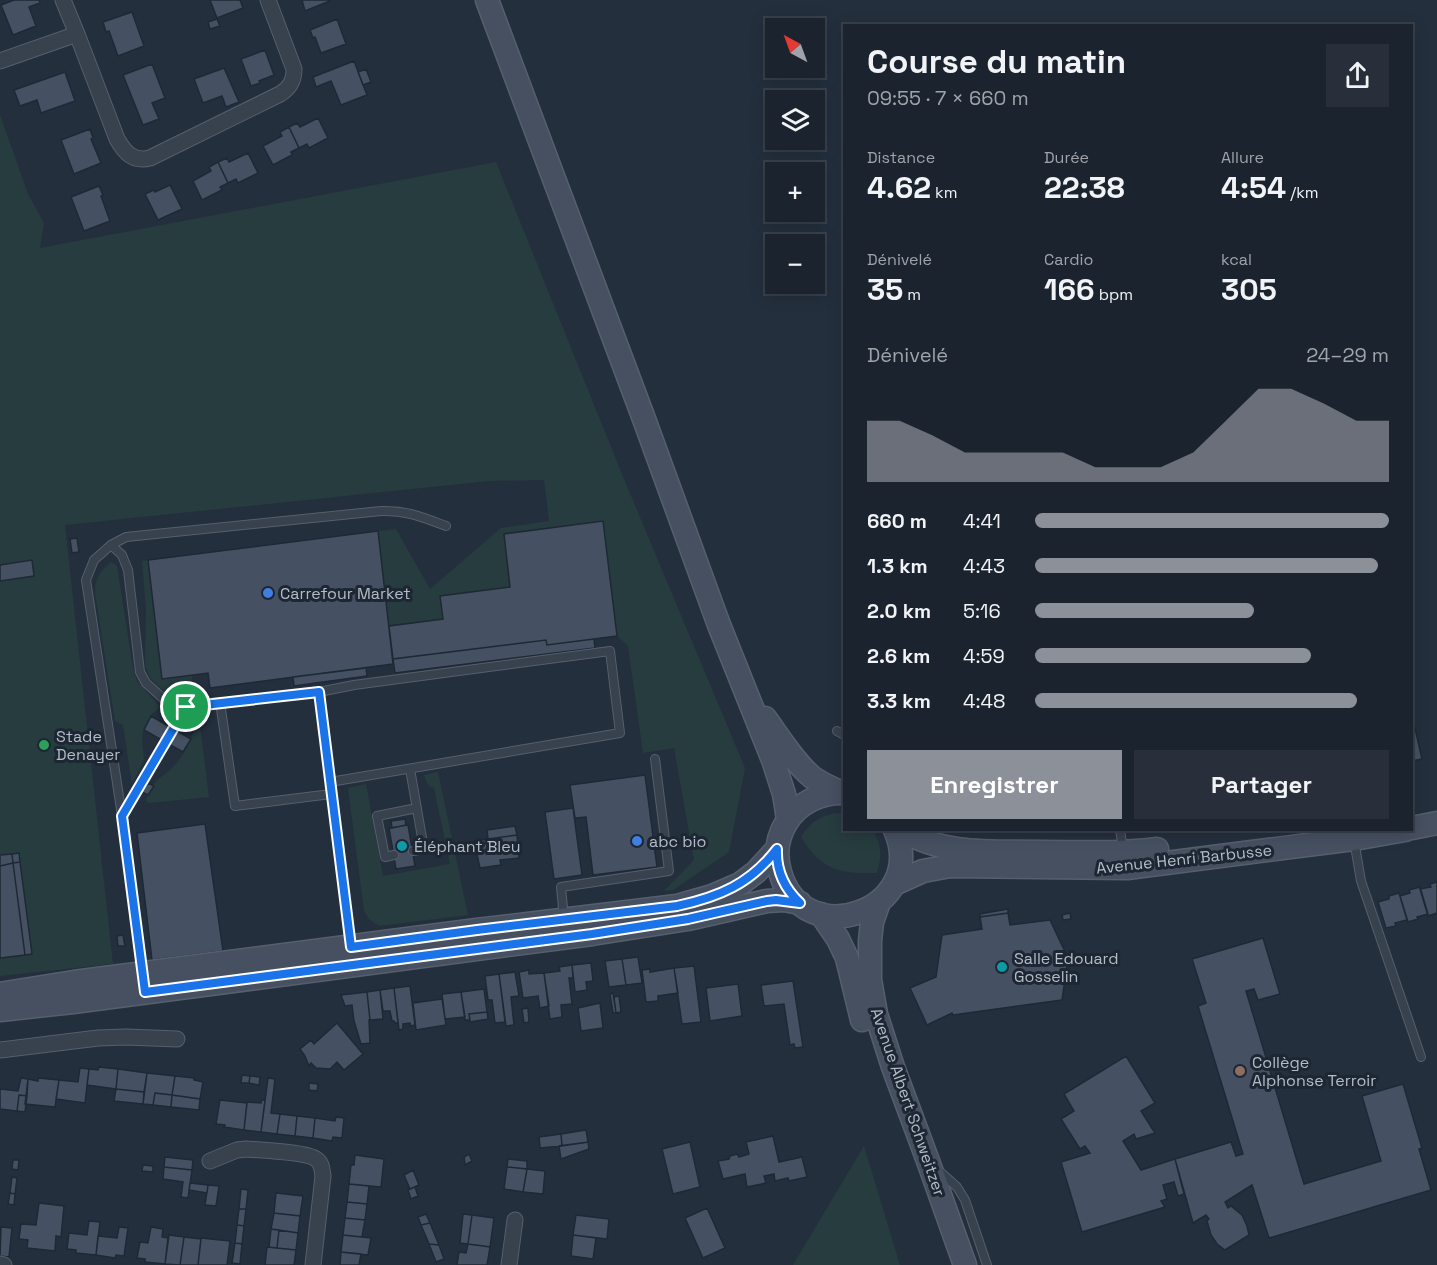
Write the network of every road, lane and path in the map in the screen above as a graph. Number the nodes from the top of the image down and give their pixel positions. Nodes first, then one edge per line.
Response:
1 (63, 0) edge
2 (268, 0) edge
3 (487, 0) edge
4 (77, 34) junction
5 (0, 61) edge
6 (446, 526) dead end
7 (111, 545) junction
8 (319, 692) junction
9 (748, 695) junction
10 (220, 702) junction
11 (186, 707) junction
12 (655, 759) dead end
13 (410, 769) junction
14 (330, 782) junction
15 (843, 793) edge
16 (332, 794) junction
17 (417, 808) junction
18 (122, 816) junction
19 (788, 819) junction
20 (1413, 821) edge
21 (1437, 821) edge
22 (1413, 828) edge
23 (896, 831) edge
24 (904, 831) edge
25 (1120, 831) edge
26 (1314, 831) edge
27 (1392, 831) edge
28 (1354, 834) edge
29 (777, 849) junction
30 (413, 851) dead end
31 (394, 855) dead end
32 (1125, 860) junction
33 (894, 884) junction
34 (879, 902) junction
35 (800, 903) junction
36 (821, 914) junction
37 (565, 929) junction
38 (352, 956) junction
39 (143, 983) junction
40 (0, 994) edge
41 (0, 1010) edge
42 (177, 1038) dead end
43 (0, 1050) edge
44 (1421, 1057) dead end
45 (210, 1161) dead end
46 (928, 1161) junction
47 (515, 1220) dead end
48 (0, 1264) edge
49 (4, 1265) edge
50 (313, 1265) edge
51 (509, 1265) edge
52 (951, 1265) edge
53 (965, 1265) edge
54 (987, 1265) edge

1 - 4 street
2 - 4 street
3 - 9 street
4 - 5 street
6 - 7 lane
7 - 11 lane
7 - 18 lane
8 - 10 lane
8 - 13 lane
8 - 14 lane
9 - 15 street
9 - 19 street
10 - 11 lane
10 - 16 lane
11 - 18 lane
12 - 37 lane
13 - 14 lane
13 - 17 lane
14 - 16 lane
15 - 19 street
16 - 38 lane
17 - 30 lane
17 - 31 lane
18 - 39 lane
19 - 29 street
20 - 21 street
21 - 22 street
23 - 33 street
24 - 32 street, Avenue Henri Barbusse
25 - 32 lane
26 - 32 street, Avenue Henri Barbusse
27 - 28 street, Avenue Henri Barbusse
28 - 32 street, Avenue Henri Barbusse
28 - 44 lane
29 - 35 street
29 - 37 street
32 - 33 street, Avenue Henri Barbusse
33 - 34 street
34 - 36 street
34 - 46 street, Avenue Albert Schweitzer
35 - 36 street
35 - 37 street
36 - 52 street, Avenue Albert Schweitzer
37 - 38 street
38 - 39 street
39 - 40 street
39 - 41 street
42 - 43 street
45 - 50 street
46 - 53 street, Avenue Albert Schweitzer
46 - 54 lane
47 - 51 street
48 - 49 street

